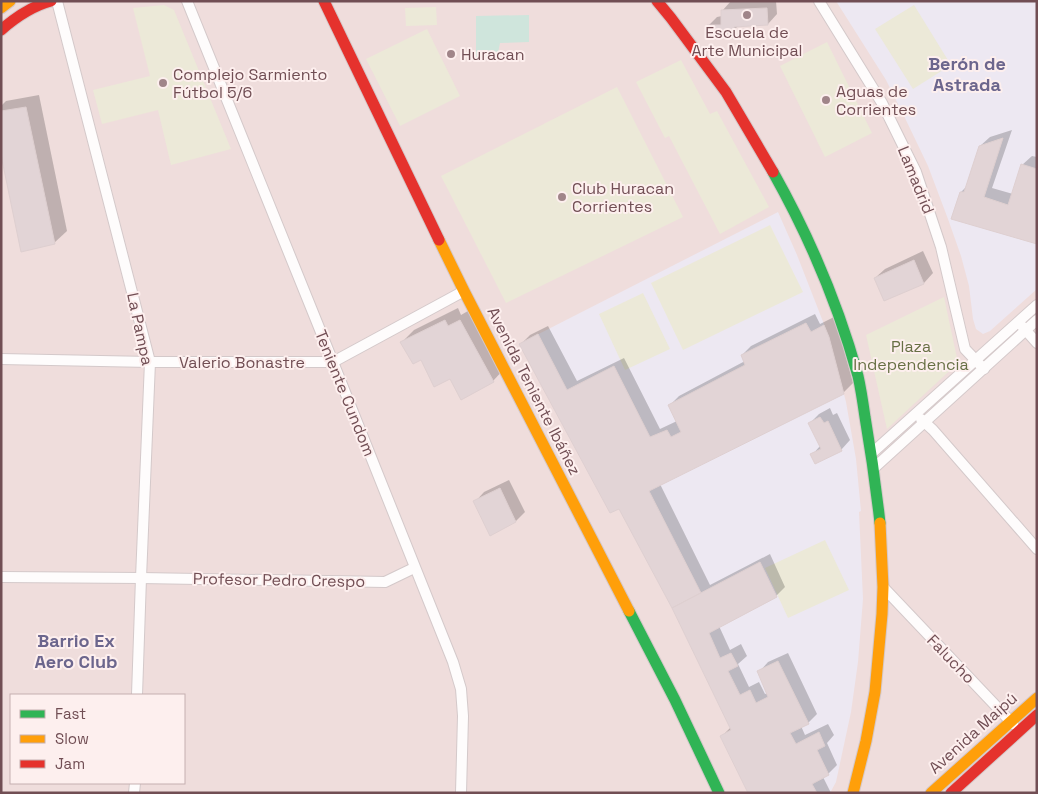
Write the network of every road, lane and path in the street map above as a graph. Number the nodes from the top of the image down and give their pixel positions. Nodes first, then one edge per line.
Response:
1 (10, 1) edge
2 (51, 1) edge
3 (58, 1) edge
4 (187, 1) edge
5 (324, 1) edge
6 (656, 1) edge
7 (819, 1) edge
8 (1, 8) edge
9 (1, 30) edge
10 (464, 291) junction
11 (1037, 306) edge
12 (1037, 320) edge
13 (1022, 326) junction
14 (1037, 342) edge
15 (1, 359) edge
16 (975, 359) junction
17 (150, 362) junction
18 (333, 362) junction
19 (984, 368) junction
20 (916, 414) junction
21 (924, 423) junction
22 (872, 453) junction
23 (874, 468) junction
24 (1037, 548) edge
25 (414, 568) junction
26 (1, 577) edge
27 (141, 578) junction
28 (883, 587) junction
29 (137, 694) edge
30 (1037, 698) edge
31 (1037, 715) edge
32 (1011, 722) junction
33 (1019, 731) junction
34 (932, 792) edge
35 (461, 793) edge
36 (718, 793) edge
37 (852, 793) edge
38 (951, 793) edge

1 - 8 main road
2 - 9 main road
3 - 17 street, La Pampa
4 - 18 street, Teniente Cundom
5 - 10 main road, Avenida Teniente Ibáñez
6 - 22 main road
7 - 16 street, Lamadrid
10 - 18 street, Valerio Bonastre
10 - 36 main road, Avenida Teniente Ibáñez
11 - 13 street
12 - 13 street
13 - 14 street
13 - 16 street
13 - 19 street
15 - 17 street, Valerio Bonastre
16 - 19 street, Lamadrid
16 - 20 street
17 - 18 street, Valerio Bonastre
17 - 27 street, La Pampa
18 - 25 street, Teniente Cundom
19 - 21 street
20 - 21 street
20 - 22 street
21 - 23 street
21 - 24 street
22 - 23 main road
23 - 28 main road
25 - 27 street, Profesor Pedro Crespo
25 - 35 street, Teniente Cundom
26 - 27 street, Profesor Pedro Crespo
27 - 29 street, La Pampa
28 - 32 street, Falucho
28 - 37 main road
30 - 32 main road, Avenida Maipú
31 - 33 main road, Avenida Maipú
32 - 33 street, Falucho
32 - 34 main road, Avenida Maipú
33 - 38 main road, Avenida Maipú

